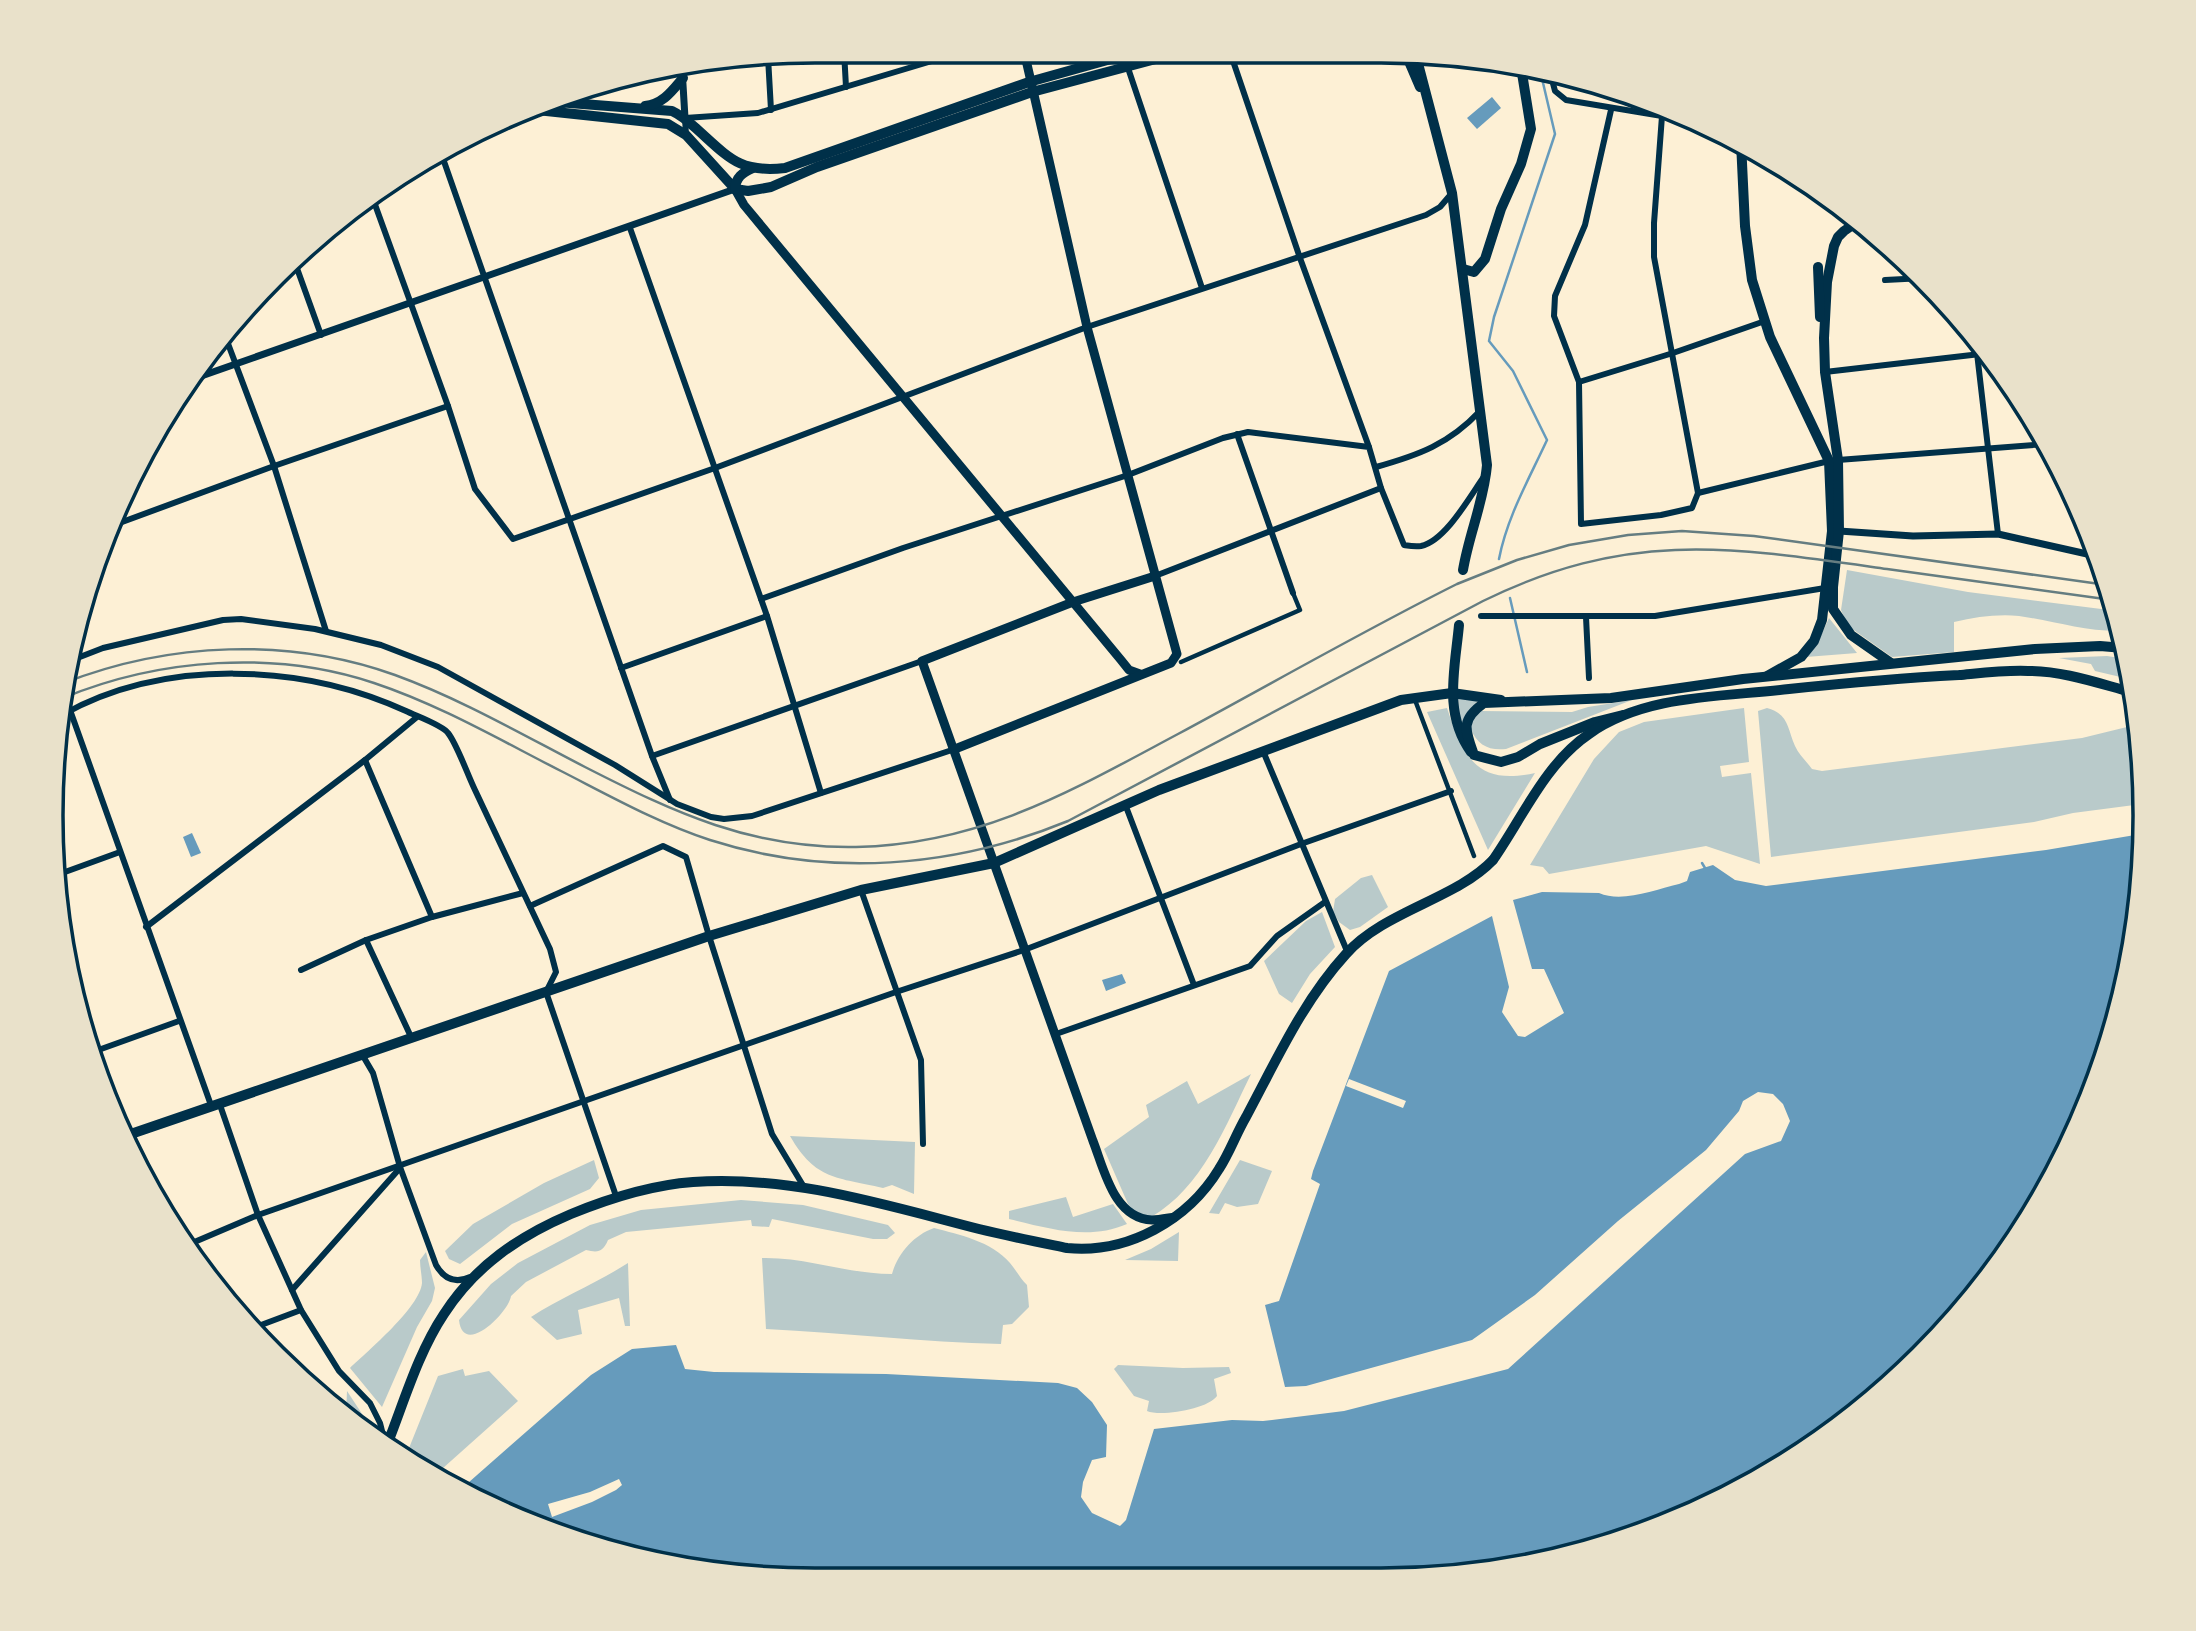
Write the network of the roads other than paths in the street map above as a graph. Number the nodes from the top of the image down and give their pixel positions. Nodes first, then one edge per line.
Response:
1 (845, 63) edge
2 (926, 63) edge
3 (1026, 63) edge
4 (1103, 63) edge
5 (1145, 63) edge
6 (1234, 63) edge
7 (1411, 64) edge
8 (768, 65) edge
9 (1418, 65) edge
10 (1128, 68) junction
11 (682, 75) edge
12 (683, 75) edge
13 (1522, 76) edge
14 (1553, 84) edge
15 (1030, 87) junction
16 (846, 88) junction
17 (573, 103) edge
18 (1429, 104) junction
19 (631, 108) junction
20 (771, 110) junction
21 (1611, 110) junction
22 (551, 111) edge
23 (1659, 117) edge
24 (1662, 117) edge
25 (685, 118) junction
26 (686, 135) junction
27 (1742, 156) edge
28 (444, 161) edge
29 (753, 168) junction
30 (735, 189) junction
31 (1452, 193) junction
32 (375, 206) edge
33 (1849, 227) edge
34 (630, 228) junction
35 (1300, 258) junction
36 (1818, 267) dead end
37 (1463, 269) junction
38 (297, 270) edge
39 (485, 278) junction
40 (1908, 279) edge
41 (1885, 280) dead end
42 (1202, 288) junction
43 (411, 303) junction
44 (1765, 321) junction
45 (1087, 327) junction
46 (321, 335) junction
47 (1824, 338) junction
48 (229, 345) edge
49 (1673, 353) junction
50 (1975, 354) edge
51 (1976, 356) edge
52 (235, 363) junction
53 (1825, 372) junction
54 (207, 374) edge
55 (1579, 382) junction
56 (905, 397) junction
57 (448, 406) junction
58 (1480, 411) junction
59 (1237, 435) junction
60 (2035, 445) edge
61 (1369, 447) junction
62 (1989, 449) junction
63 (1833, 460) junction
64 (274, 466) junction
65 (1376, 467) junction
66 (715, 468) junction
67 (1486, 474) junction
68 (1128, 475) junction
69 (1381, 488) junction
70 (1698, 493) junction
71 (1001, 516) junction
72 (570, 518) junction
73 (123, 522) edge
74 (1270, 530) junction
75 (1836, 531) junction
76 (1998, 534) junction
77 (2085, 554) edge
78 (1463, 570) dead end
79 (1156, 576) junction
80 (1825, 588) junction
81 (1293, 593) joint
82 (761, 599) junction
83 (1073, 602) junction
84 (767, 616) junction
85 (1481, 616) dead end
86 (1586, 617) junction
87 (1459, 625) dead end
88 (326, 631) junction
89 (2114, 647) edge
90 (80, 657) edge
91 (922, 661) junction
92 (1181, 662) dead end
93 (1891, 663) junction
94 (621, 668) junction
95 (1142, 674) junction
96 (1766, 677) junction
97 (1589, 678) dead end
98 (2122, 689) edge
99 (1452, 692) junction
100 (1413, 697) junction
101 (1517, 702) junction
102 (795, 706) junction
103 (70, 710) joint
104 (1623, 715) junction
105 (417, 717) junction
106 (955, 749) junction
107 (1263, 751) junction
108 (1474, 755) junction
109 (652, 756) junction
110 (365, 760) junction
111 (1451, 791) junction
112 (821, 793) junction
113 (670, 800) junction
114 (1125, 804) junction
115 (1301, 844) junction
116 (120, 852) junction
117 (1474, 856) dead end
118 (992, 859) junction
119 (66, 872) edge
120 (861, 890) junction
121 (523, 893) junction
122 (1160, 899) junction
123 (1325, 902) junction
124 (530, 906) junction
125 (432, 916) junction
126 (146, 927) junction
127 (709, 936) junction
128 (366, 940) junction
129 (1024, 950) junction
130 (1347, 951) junction
131 (301, 970) dead end
132 (1194, 985) junction
133 (546, 992) junction
134 (896, 992) junction
135 (179, 1021) junction
136 (1056, 1034) junction
137 (412, 1039) junction
138 (746, 1046) junction
139 (101, 1049) edge
140 (363, 1056) junction
141 (584, 1102) junction
142 (216, 1107) junction
143 (134, 1133) edge
144 (923, 1144) dead end
145 (400, 1167) junction
146 (804, 1187) junction
147 (617, 1196) junction
148 (258, 1215) junction
149 (1176, 1217) junction
150 (195, 1242) edge
151 (476, 1274) junction
152 (292, 1290) junction
153 (301, 1310) junction
154 (262, 1325) edge
155 (382, 1430) edge
156 (390, 1436) edge

1 - 16 street
2 - 16 street
3 - 15 main road
4 - 15 main road
5 - 10 main road
6 - 35 street
7 - 18 main road
8 - 20 street
9 - 18 main road
10 - 15 main road
10 - 42 street
11 - 19 main road
12 - 25 street
13 - 37 main road
14 - 21 street
15 - 29 main road
15 - 30 main road
15 - 45 main road
16 - 20 street
17 - 19 main road
18 - 31 main road
19 - 25 main road
20 - 25 street
21 - 23 street
21 - 55 street
22 - 26 main road
24 - 49 street
25 - 26 street
25 - 29 main road
26 - 30 main road
27 - 44 main road
28 - 39 street
29 - 30 main road
30 - 34 street
30 - 56 main road
31 - 35 street
31 - 37 main road
32 - 43 street
33 - 47 main road
34 - 39 street
34 - 66 street
35 - 42 street
35 - 61 street
36 - 47 main road
37 - 58 main road
38 - 46 street
39 - 43 street
39 - 72 street
40 - 41 street
42 - 45 street
43 - 46 street
43 - 57 street
44 - 49 street
44 - 63 main road
45 - 56 street
45 - 68 main road
46 - 52 street
47 - 53 main road
48 - 52 street
49 - 55 street
49 - 70 street
50 - 53 street
51 - 62 street
52 - 54 street
52 - 64 street
53 - 63 main road
55 - 70 street
56 - 66 street
56 - 71 main road
57 - 64 street
57 - 72 street
58 - 65 street
58 - 67 main road
59 - 61 street
59 - 68 street
59 - 74 street
60 - 62 street
61 - 65 street
62 - 63 street
62 - 76 street
63 - 70 street
63 - 75 main road
64 - 73 street
64 - 88 street
65 - 69 street
66 - 72 street
66 - 82 street
67 - 69 street
67 - 78 main road
68 - 71 street
68 - 79 main road
69 - 74 street
71 - 82 street
71 - 83 main road
72 - 94 street
74 - 79 street
74 - 81 street
75 - 76 street
75 - 80 main road
75 - 93 main road
76 - 77 street
79 - 83 main road
79 - 95 main road
80 - 86 street
80 - 96 main road
81 - 92 street
82 - 84 street
83 - 91 main road
83 - 95 main road
84 - 94 street
84 - 102 street
85 - 86 street
86 - 97 street
87 - 99 main road
88 - 90 street
88 - 113 street
89 - 93 main road
91 - 102 street
91 - 106 main road
93 - 96 main road
94 - 109 street
95 - 106 main road
96 - 101 main road
98 - 104 main road
99 - 100 main road
99 - 101 main road
99 - 108 main road
100 - 107 main road
100 - 111 street
101 - 108 main road
102 - 109 street
102 - 112 street
103 - 105 street
103 - 116 street
104 - 108 main road
104 - 130 main road
105 - 110 street
105 - 121 street
106 - 112 street
106 - 118 main road
107 - 114 main road
107 - 115 street
109 - 113 street
110 - 125 street
110 - 126 street
111 - 115 street
111 - 117 street
112 - 113 street
114 - 118 main road
114 - 122 street
115 - 122 street
115 - 123 street
116 - 119 street
116 - 126 street
118 - 120 main road
118 - 129 main road
120 - 127 main road
120 - 134 street
121 - 124 street
121 - 125 street
122 - 129 street
122 - 132 street
123 - 130 street
123 - 132 street
124 - 127 street
124 - 133 street
125 - 128 street
126 - 135 street
127 - 133 main road
127 - 138 street
128 - 131 street
128 - 137 street
129 - 134 street
129 - 136 main road
130 - 149 main road
132 - 136 street
133 - 137 main road
133 - 141 street
134 - 138 street
134 - 144 street
135 - 139 street
135 - 142 street
136 - 149 main road
137 - 140 main road
138 - 141 street
138 - 146 street
140 - 142 main road
140 - 145 street
141 - 145 street
141 - 147 street
142 - 143 main road
142 - 148 street
145 - 148 street
145 - 151 street
145 - 152 street
146 - 147 main road
146 - 149 main road
147 - 151 main road
148 - 150 street
148 - 152 street
151 - 156 main road
152 - 153 street
153 - 154 street
153 - 155 street

